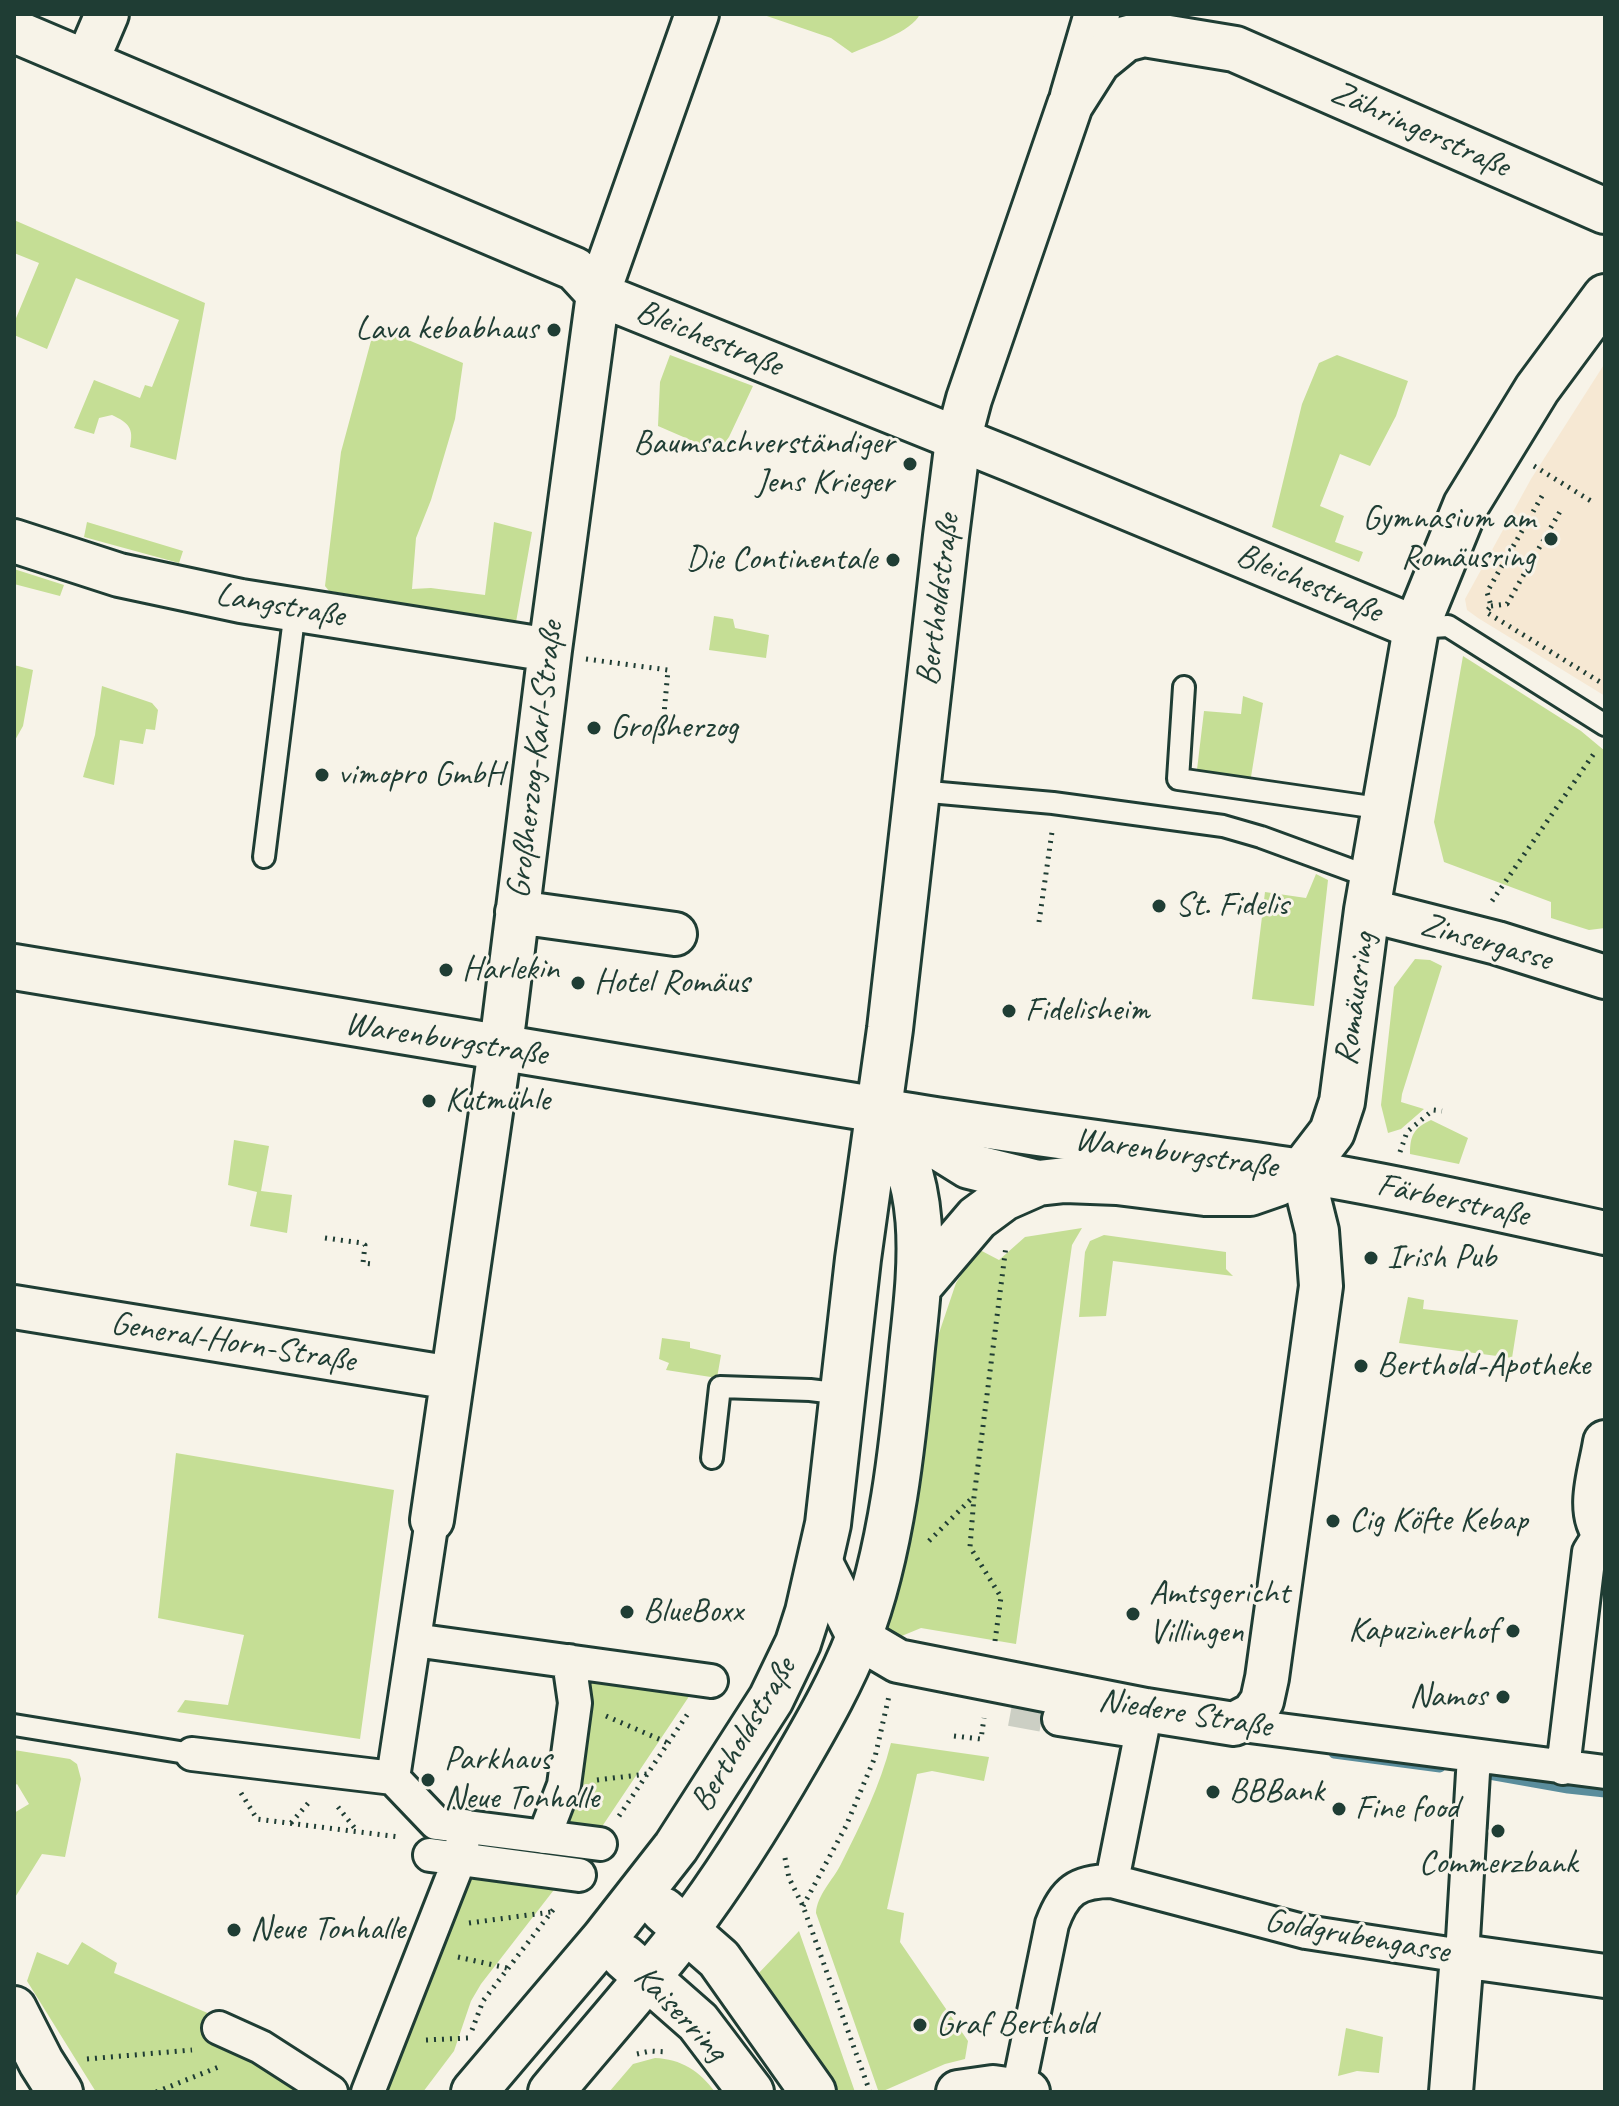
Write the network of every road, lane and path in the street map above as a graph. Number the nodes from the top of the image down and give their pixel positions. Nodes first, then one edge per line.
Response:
1 (107, 14) edge
2 (697, 14) edge
3 (1097, 14) edge
4 (1158, 14) edge
5 (14, 31) edge
6 (1235, 49) junction
7 (87, 61) junction
8 (1070, 105) junction
9 (1605, 211) edge
10 (598, 294) junction
11 (1605, 297) edge
12 (958, 440) junction
13 (1525, 460) dead end
14 (1542, 496) dead end
15 (1591, 501) dead end
16 (1562, 508) dead end
17 (14, 541) edge
18 (1491, 606) junction
19 (295, 610) junction
20 (1416, 628) junction
21 (550, 652) junction
22 (1605, 685) edge
23 (1184, 687) dead end
24 (663, 725) dead end
25 (1605, 725) edge
26 (1596, 750) dead end
27 (918, 791) junction
28 (1053, 803) junction
29 (1385, 809) junction
30 (264, 857) dead end
31 (1370, 894) junction
32 (517, 912) junction
33 (1039, 922) dead end
34 (675, 934) dead end
35 (1468, 935) junction
36 (14, 967) edge
37 (1605, 977) edge
38 (500, 1049) junction
39 (879, 1110) junction
40 (1442, 1111) dead end
41 (1302, 1171) junction
42 (1038, 1183) junction
43 (1393, 1188) junction
44 (991, 1232) junction
45 (1605, 1233) edge
46 (325, 1238) dead end
47 (858, 1259) junction
48 (372, 1264) dead end
49 (919, 1286) junction
50 (14, 1307) edge
51 (452, 1378) junction
52 (843, 1394) junction
53 (1605, 1442) edge
54 (712, 1458) dead end
55 (974, 1497) junction
56 (432, 1520) joint
57 (1604, 1532) edge
58 (922, 1548) dead end
59 (820, 1561) junction
60 (859, 1638) junction
61 (414, 1640) junction
62 (995, 1641) dead end
63 (569, 1661) junction
64 (711, 1681) joint
65 (890, 1693) dead end
66 (575, 1703) junction
67 (1059, 1719) tunnel mouth
68 (1144, 1721) junction
69 (1234, 1724) junction
70 (14, 1725) edge
71 (668, 1743) junction
72 (192, 1754) joint
73 (1474, 1756) junction
74 (1563, 1768) junction
75 (1605, 1772) edge
76 (648, 1774) junction
77 (393, 1778) junction
78 (564, 1785) junction
79 (241, 1792) dead end
80 (311, 1800) dead end
81 (335, 1803) dead end
82 (291, 1823) junction
83 (357, 1832) junction
84 (544, 1837) junction
85 (442, 1844) junction
86 (600, 1844) joint
87 (579, 1875) joint
88 (649, 1880) junction
89 (1112, 1881) junction
90 (552, 1912) junction
91 (686, 1929) junction
92 (430, 1939) junction
93 (604, 1939) junction
94 (1462, 1956) junction
95 (507, 1968) junction
96 (646, 1976) junction
97 (1605, 1976) edge
98 (497, 1981) dead end
99 (14, 2009) edge
100 (219, 2028) dead end
101 (255, 2044) junction
102 (70, 2076) edge
103 (1023, 2091) edge
104 (156, 2092) edge
105 (331, 2092) edge
106 (368, 2092) edge
107 (474, 2092) edge
108 (551, 2092) edge
109 (751, 2092) edge
110 (813, 2092) edge
111 (870, 2092) edge
112 (958, 2092) edge
113 (1451, 2092) edge

1 - 7 street
2 - 10 street, Großherzog-Karl-Straße
3 - 8 main road
4 - 6 main road, Zähringerstraße
5 - 7 street, Bleichestraße
6 - 8 main road, Zähringerstraße
6 - 9 main road, Zähringerstraße
7 - 10 street, Bleichestraße
8 - 12 main road, Bertholdstraße
10 - 12 street, Bleichestraße
10 - 21 street, Großherzog-Karl-Straße
11 - 20 main road, Romäusring
12 - 20 street, Bleichestraße
12 - 27 main road, Bertholdstraße
13 - 15 path
14 - 18 path
16 - 18 path
17 - 19 street, Langstraße
18 - 22 path
19 - 21 street, Langstraße
19 - 30 lane
20 - 25 lane
20 - 29 main road, Romäusring
21 - 24 path
21 - 32 street, Großherzog-Karl-Straße
23 - 29 lane
26 - 35 path
27 - 28 lane
27 - 39 main road, Bertholdstraße
28 - 31 lane
28 - 33 path
29 - 31 main road, Romäusring
31 - 35 street, Zinsergasse
31 - 41 main road, Romäusring
32 - 34 street
32 - 38 street, Großherzog-Karl-Straße
35 - 37 street, Zinsergasse
36 - 38 main road, Warenburgstraße
38 - 39 main road, Warenburgstraße
38 - 51 street, Großherzog-Karl-Straße
39 - 41 street, Warenburgstraße
39 - 42 main road, Warenburgstraße
39 - 47 main road, Bertholdstraße
39 - 49 main road, Bertholdstraße
40 - 43 path
41 - 42 main road, Warenburgstraße
41 - 43 street, Färberstraße
41 - 69 street
42 - 44 main road, Warenburgstraße
43 - 45 street, Färberstraße
44 - 49 main road
44 - 55 path
46 - 48 path
47 - 49 main road
47 - 52 main road, Bertholdstraße
49 - 60 main road, Bertholdstraße
50 - 51 street, General-Horn-Straße
51 - 56 street, Großherzog-Karl-Straße
52 - 54 lane
52 - 59 main road, Bertholdstraße
53 - 57 street
55 - 58 path
55 - 62 path
56 - 61 street
57 - 74 street
59 - 60 street
59 - 88 main road, Bertholdstraße
60 - 68 street, Niedere Straße
60 - 91 main road, Bertholdstraße
61 - 63 street
61 - 77 street
63 - 64 street
63 - 66 street
64 - 71 path
65 - 111 path
66 - 71 path
66 - 78 street
67 - 68 street, Niedere Straße
68 - 69 street, Niedere Straße
68 - 89 street
69 - 73 street, Niedere Straße
70 - 72 lane
71 - 76 path
72 - 77 street
73 - 74 street, Niedere Straße
73 - 94 street
74 - 75 street, Niedere Straße
76 - 78 path
76 - 86 path
77 - 85 street
78 - 84 street
79 - 82 path
80 - 82 path
81 - 83 path
82 - 83 path
83 - 85 path
84 - 85 street
84 - 86 street
85 - 87 street
85 - 92 street
87 - 90 path
88 - 91 main road, Kaiserring
88 - 93 main road, Bertholdstraße
89 - 94 street, Goldgrubengasse
89 - 103 street
90 - 92 path
90 - 95 path
91 - 96 main road, Bertholdstraße
91 - 110 main road, Kaiserring
92 - 95 path
92 - 106 street
93 - 96 main road, Kaiserring
93 - 107 main road, Bertholdstraße
94 - 97 street, Goldgrubengasse
94 - 113 street
95 - 98 path
96 - 108 main road, Bertholdstraße
96 - 109 main road, Kaiserring
99 - 102 main road
100 - 101 street
101 - 102 path
101 - 104 path
101 - 105 street
103 - 112 street

